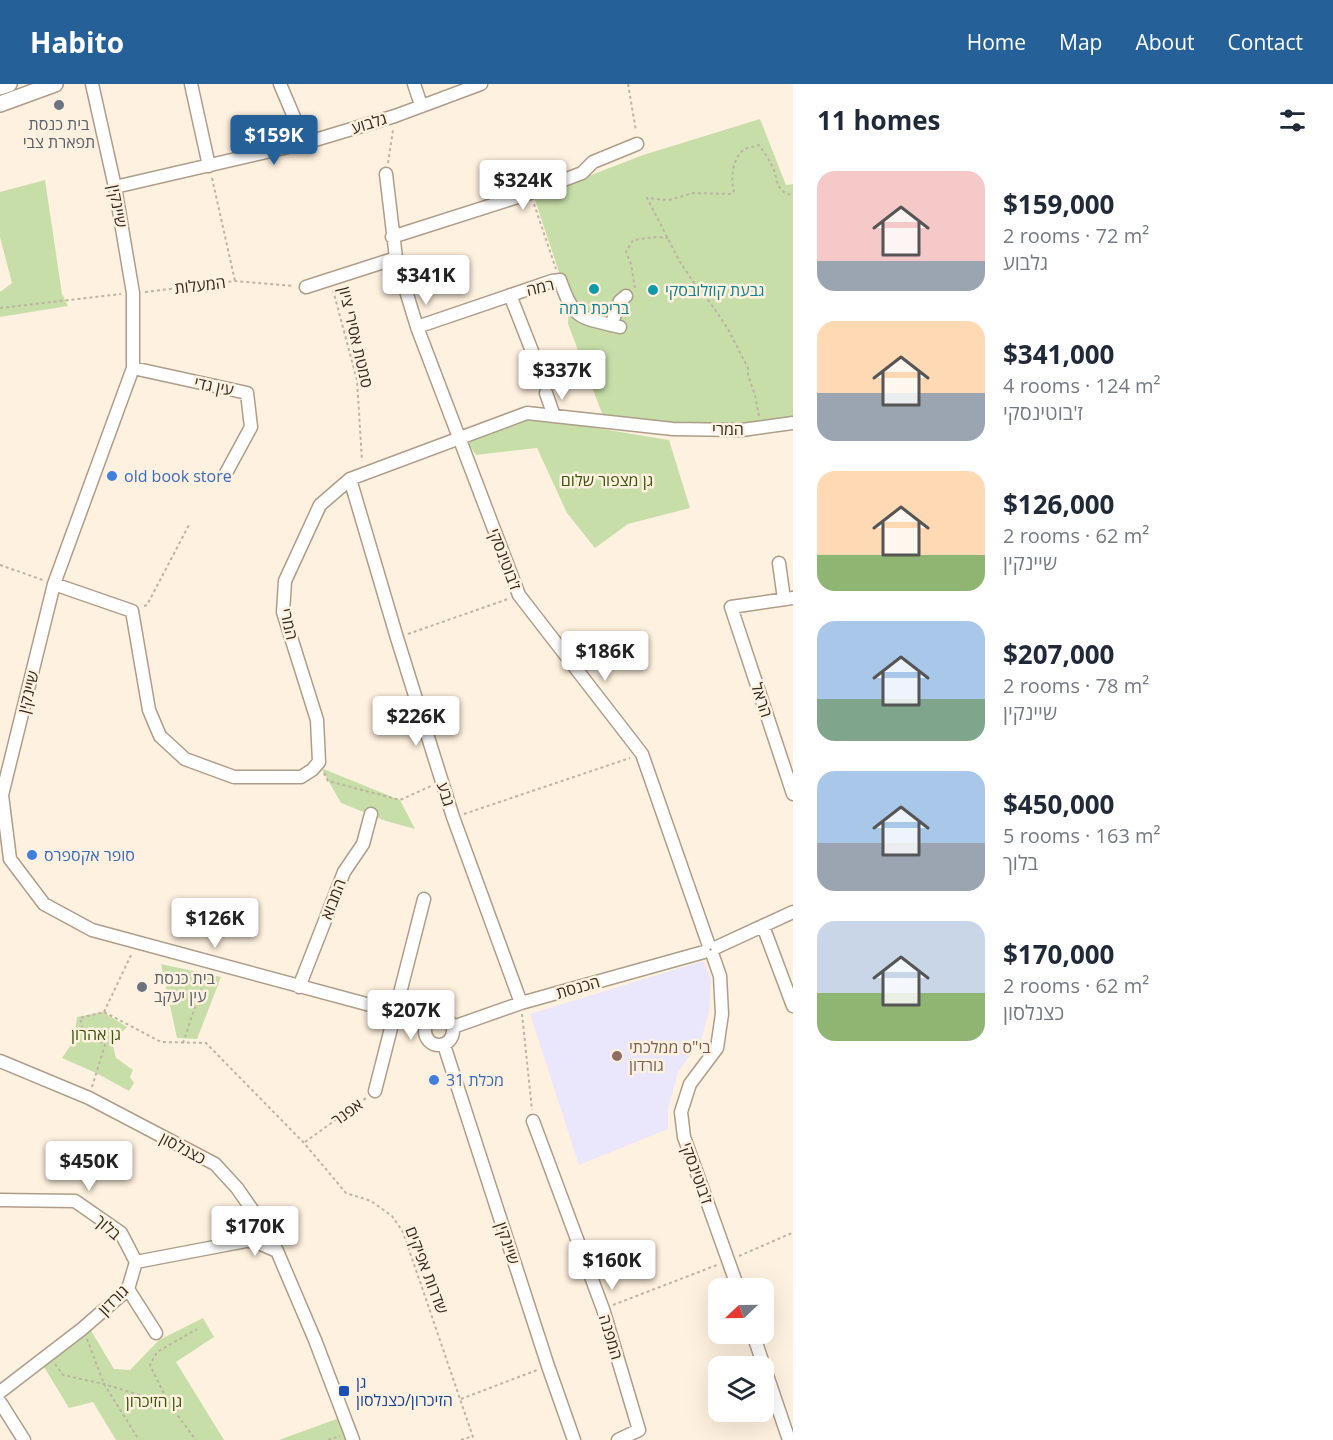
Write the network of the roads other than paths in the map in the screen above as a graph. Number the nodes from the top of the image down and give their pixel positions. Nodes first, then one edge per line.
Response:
1 (9, 84) edge
2 (55, 84) edge
3 (92, 84) edge
4 (191, 84) edge
5 (280, 84) edge
6 (414, 84) edge
7 (481, 84) edge
8 (0, 87) edge
9 (0, 104) edge
10 (421, 105) junction
11 (305, 143) junction
12 (637, 144) dead end
13 (209, 166) junction
14 (386, 174) road end
15 (115, 188) junction
16 (392, 237) junction
17 (396, 258) junction
18 (306, 287) road end
19 (510, 295) junction
20 (626, 296) road end
21 (417, 327) junction
22 (133, 368) junction
23 (543, 379) dead end
24 (546, 393) dead end
25 (554, 416) junction
26 (793, 423) edge
27 (459, 438) junction
28 (226, 473) dead end
29 (350, 479) junction
30 (779, 563) dead end
31 (54, 584) junction
32 (788, 599) edge
33 (793, 794) edge
34 (371, 814) dead end
35 (5, 861) edge
36 (424, 899) dead end
37 (793, 912) edge
38 (763, 926) junction
39 (711, 949) junction
40 (299, 987) junction
41 (521, 1003) junction
42 (793, 1006) edge
43 (396, 1012) junction
44 (426, 1025) junction
45 (453, 1027) junction
46 (444, 1045) junction
47 (0, 1061) edge
48 (375, 1091) road end
49 (533, 1121) road end
50 (0, 1200) edge
51 (258, 1218) junction
52 (236, 1244) junction
53 (277, 1251) junction
54 (136, 1262) junction
55 (734, 1278) edge
56 (128, 1289) junction
57 (156, 1334) dead end
58 (756, 1344) edge
59 (0, 1392) edge
60 (0, 1402) edge
61 (24, 1440) edge
62 (353, 1440) edge
63 (574, 1440) edge
64 (618, 1440) edge
65 (789, 1440) edge

1 - 8 main road
2 - 9 main road
3 - 15 street, שיינקין
4 - 13 street
5 - 11 street
6 - 10 street
7 - 10 street, גלבוע
10 - 11 street, גלבוע
11 - 13 street, גלבוע
12 - 16 street
13 - 15 street, גלבוע
14 - 16 street, ז'בוטינסקי
15 - 22 street, שיינקין
16 - 17 street, ז'בוטינסקי
17 - 18 street
17 - 21 street, ז'בוטינסקי
19 - 20 street, רמה
19 - 21 street, רמה
19 - 23 street, רמה
21 - 27 street, ז'בוטינסקי
22 - 28 street, עין גדי
22 - 31 street, שיינקין
24 - 25 street
25 - 26 street, המרי
25 - 27 street, המרי
27 - 29 street, המרי
27 - 39 street, ז'בוטינסקי
29 - 31 street, המרי
29 - 41 street, גבע
30 - 32 street
31 - 35 street, שיינקין
32 - 33 street, הראל
34 - 40 street, המבוא
35 - 40 street, שיינקין
36 - 43 street, אפנר
37 - 38 street, הכנסת
38 - 39 street, הכנסת
38 - 42 street
39 - 41 street, הכנסת
39 - 55 street, ז'בוטינסקי
40 - 43 street, שיינקין
41 - 45 street, הכנסת
43 - 44 street, שיינקין
43 - 48 street, אפנר
44 - 45 street
44 - 46 street
45 - 46 street
46 - 63 street, שיינקין
47 - 51 street, כצנלסון
49 - 64 street, המפנה
50 - 54 street, בלוך
51 - 52 street
51 - 53 street, כצנלסון
52 - 53 street
52 - 54 street
53 - 62 street, כצנלסון
54 - 56 street, גורדון
56 - 57 street
56 - 59 street, גורדון
58 - 65 street
60 - 61 street

